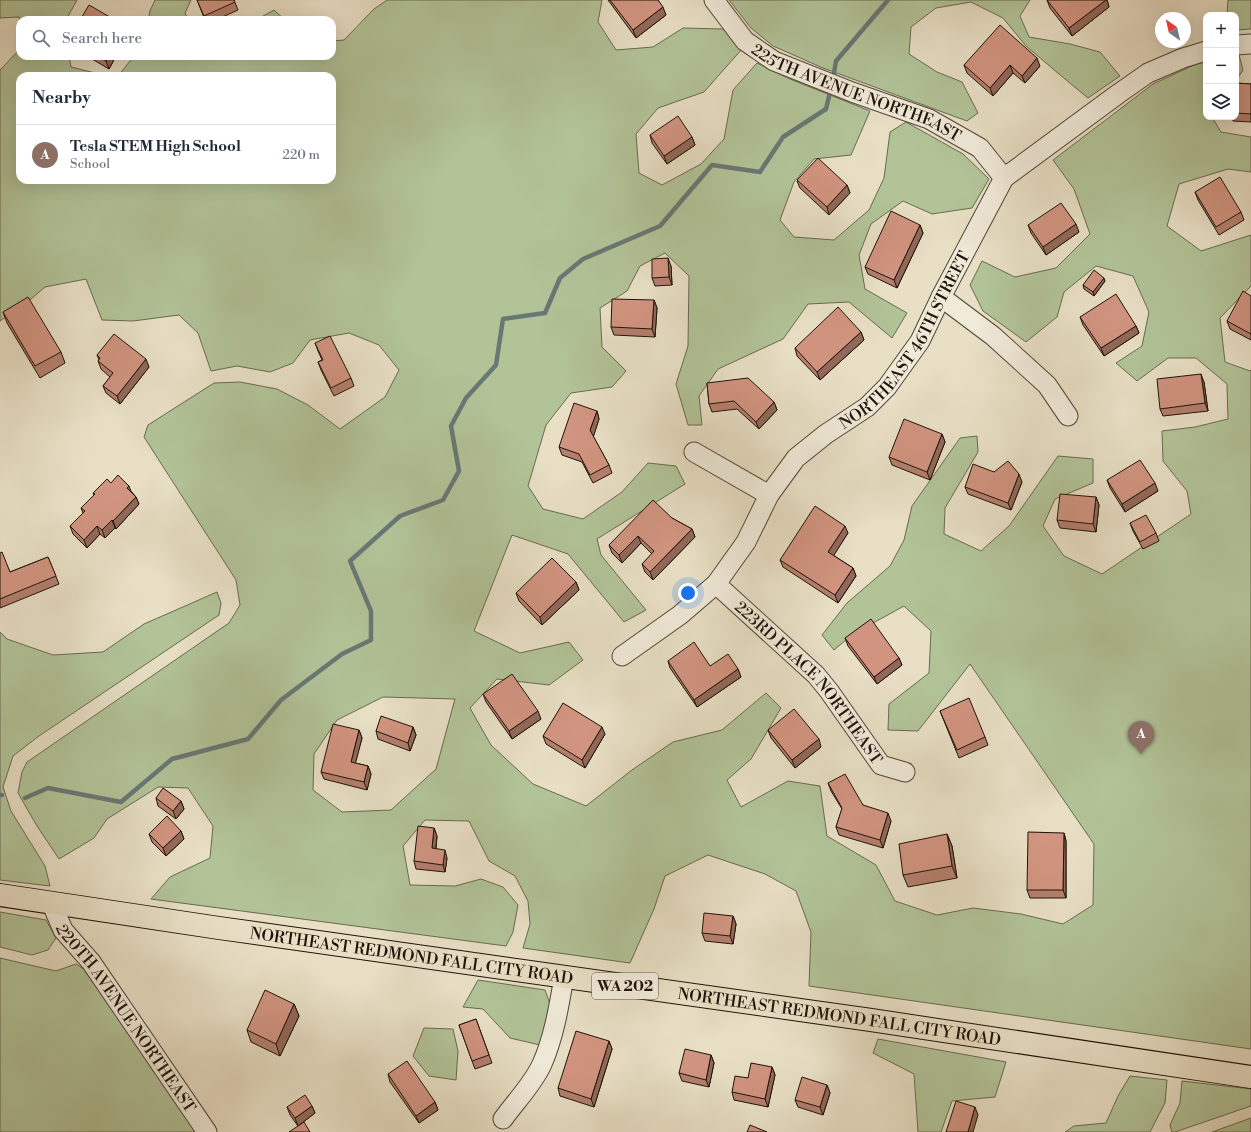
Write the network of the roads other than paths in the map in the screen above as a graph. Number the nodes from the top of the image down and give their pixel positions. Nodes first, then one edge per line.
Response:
1 (714, 0) edge
2 (1251, 44) edge
3 (1239, 45) edge
4 (1203, 52) edge
5 (1004, 178) junction
6 (941, 297) junction
7 (1068, 416) dead end
8 (694, 452) dead end
9 (769, 495) junction
10 (716, 584) junction
11 (622, 656) dead end
12 (905, 772) dead end
13 (0, 895) edge
14 (51, 902) junction
15 (564, 978) junction
16 (1251, 1077) edge
17 (503, 1118) dead end
18 (207, 1132) edge

1 - 5 street, 225TH AVENUE NORTHEAST
2 - 3 street
4 - 5 street, NORTHEAST 46TH STREET
5 - 6 street, NORTHEAST 46TH STREET
6 - 7 street
6 - 9 street, NORTHEAST 46TH STREET
8 - 9 street
9 - 10 street, NORTHEAST 46TH STREET
10 - 11 street, NORTHEAST 46TH STREET
10 - 12 street, 223RD PLACE NORTHEAST
13 - 14 main road, NORTHEAST REDMOND FALL CITY ROAD / WA 202
14 - 15 main road, NORTHEAST REDMOND FALL CITY ROAD / WA 202
14 - 18 street, 220TH AVENUE NORTHEAST
15 - 16 main road, NORTHEAST REDMOND FALL CITY ROAD / WA 202
15 - 17 street

